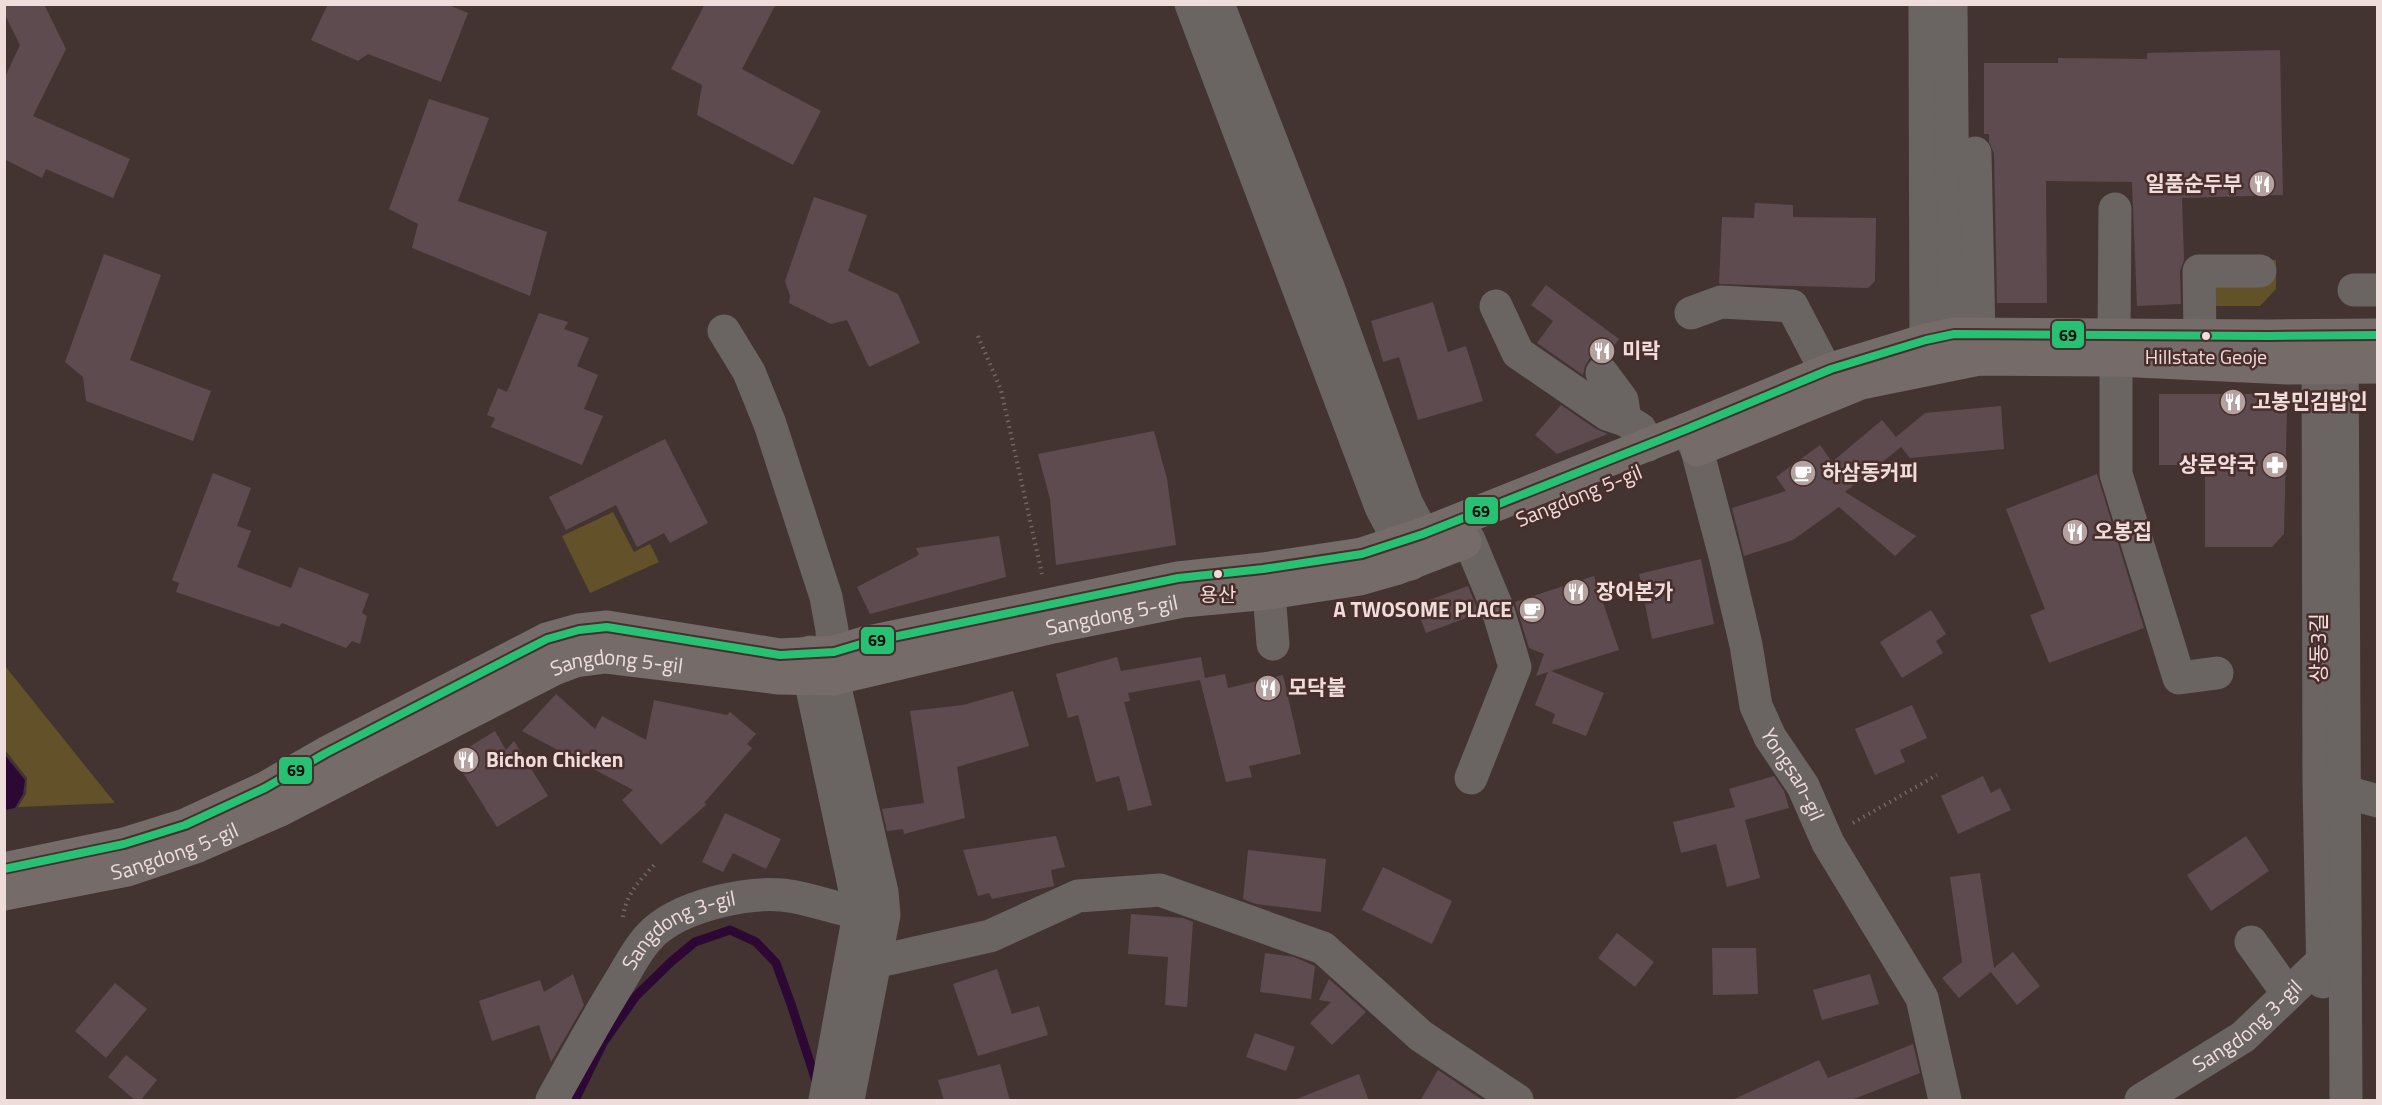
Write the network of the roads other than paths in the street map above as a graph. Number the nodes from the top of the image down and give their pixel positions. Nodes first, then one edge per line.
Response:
1 (1191, 4) edge
2 (1218, 4) edge
3 (1925, 4) edge
4 (1951, 4) edge
5 (1972, 58) dead end
6 (2115, 209) dead end
7 (2260, 271) dead end
8 (1496, 306) dead end
9 (1691, 313) dead end
10 (2200, 335) junction
11 (2378, 335) edge
12 (715, 337) dead end
13 (1948, 348) junction
14 (2115, 348) junction
15 (2333, 358) junction
16 (2378, 367) edge
17 (1826, 371) junction
18 (1602, 373) dead end
19 (2378, 383) edge
20 (1625, 420) junction
21 (1692, 440) junction
22 (1648, 445) junction
23 (1468, 540) junction
24 (1416, 548) junction
25 (1269, 593) junction
26 (1273, 644) dead end
27 (822, 666) junction
28 (2217, 673) dead end
29 (1472, 778) dead end
30 (2332, 798) junction
31 (2378, 801) edge
32 (2378, 821) edge
33 (4, 868) edge
34 (4, 894) edge
35 (871, 915) junction
36 (2251, 942) dead end
37 (2334, 950) junction
38 (862, 963) junction
39 (2288, 994) junction
40 (845, 1093) edge
41 (552, 1101) edge
42 (1517, 1101) edge
43 (1945, 1101) edge
44 (2141, 1101) edge
45 (2324, 1101) edge
46 (2346, 1101) edge

1 - 24 street
2 - 24 street
3 - 13 street
4 - 13 street
5 - 13 street
6 - 14 street
7 - 10 street
8 - 20 street
9 - 17 street
10 - 14 main road, Sangdong 5-gil
10 - 15 main road, Sangdong 5-gil
11 - 15 main road, Sangdong 5-gil
12 - 27 street
13 - 14 main road, Sangdong 5-gil
13 - 17 main road, Sangdong 5-gil
13 - 21 main road, Sangdong 5-gil
14 - 15 main road, Sangdong 5-gil
14 - 28 street
15 - 16 main road, Sangdong 5-gil
15 - 19 main road
15 - 30 street, 상동3길
17 - 21 main road, Sangdong 5-gil
18 - 20 street
20 - 22 street
21 - 22 main road, Sangdong 5-gil
21 - 23 main road, Sangdong 5-gil
21 - 43 street, Yongsan-gil
22 - 24 main road, Sangdong 5-gil
23 - 24 main road, Sangdong 5-gil
23 - 29 street
24 - 25 main road, Sangdong 5-gil
24 - 27 main road, Sangdong 5-gil
25 - 26 street
25 - 27 main road, Sangdong 5-gil
27 - 33 main road, Sangdong 5-gil
27 - 34 main road, Sangdong 5-gil
27 - 35 street
30 - 31 street
30 - 32 street
30 - 37 street, 상동3길
35 - 38 street
35 - 41 street, Sangdong 3-gil
36 - 39 street
37 - 39 street, Sangdong 3-gil
37 - 45 street
37 - 46 street
38 - 40 street
38 - 40 street
38 - 42 street
39 - 44 street, Sangdong 3-gil

